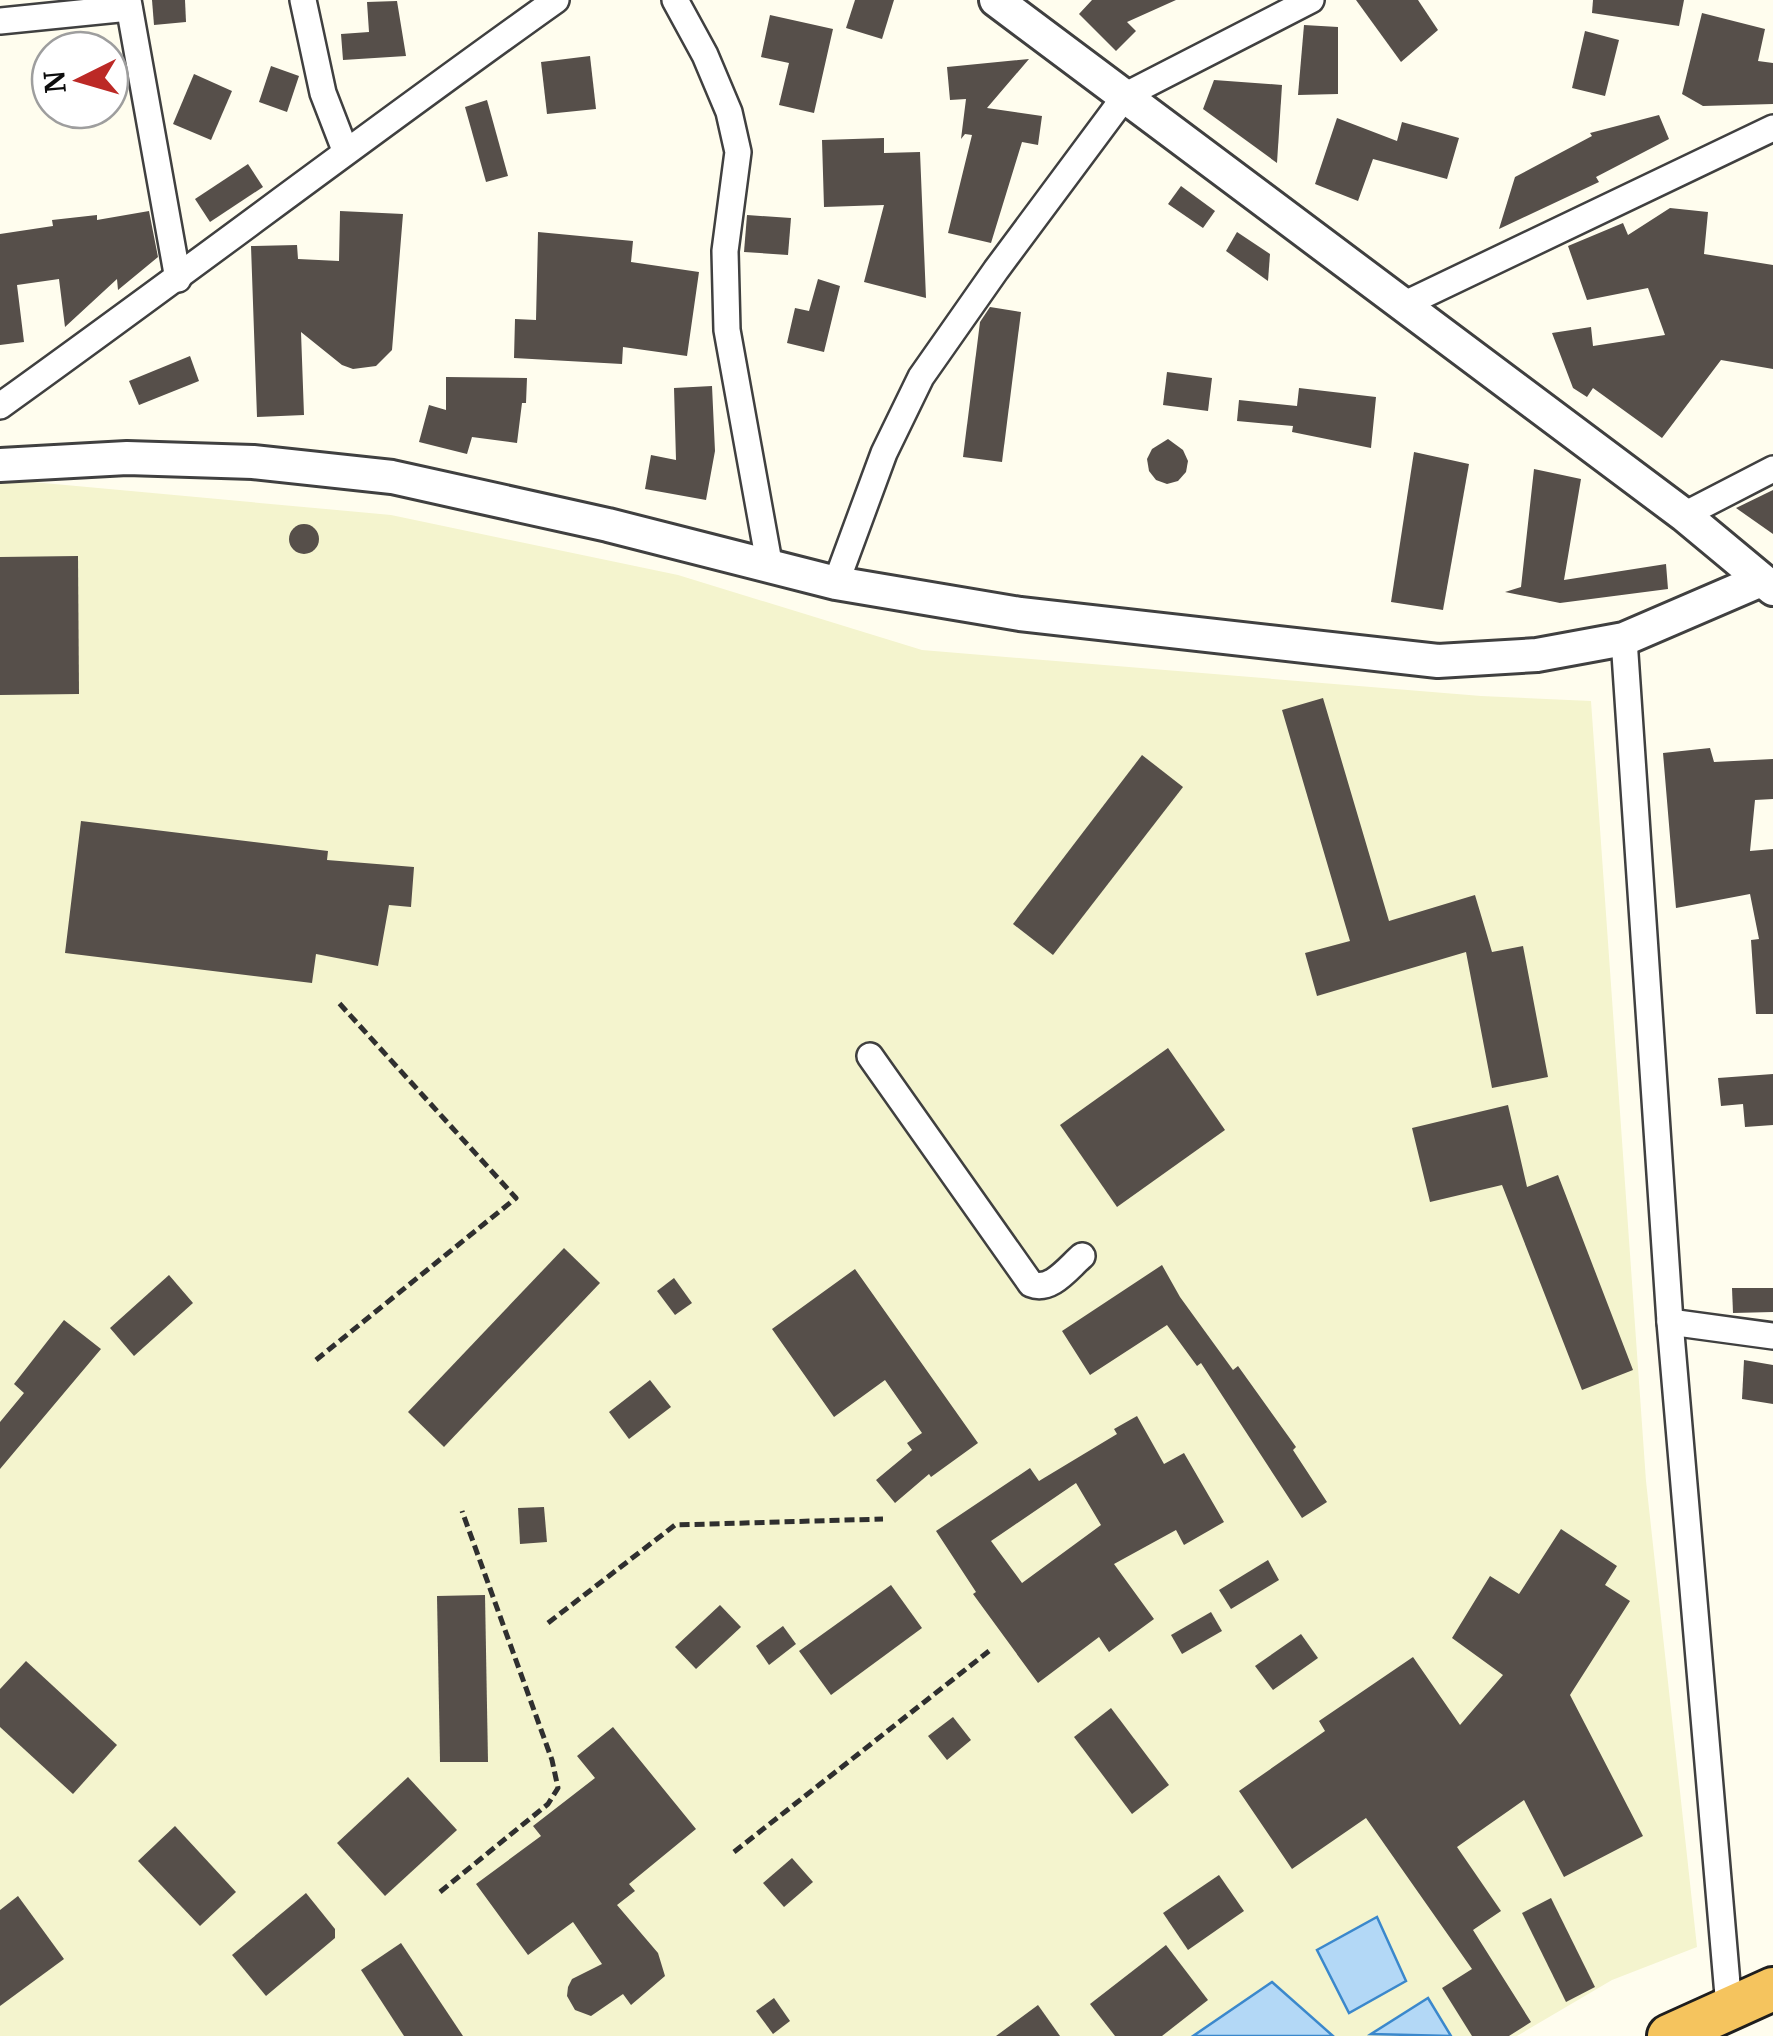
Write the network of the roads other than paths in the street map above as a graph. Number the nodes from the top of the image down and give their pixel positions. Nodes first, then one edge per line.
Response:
1 (303, 0) edge
2 (556, 0) edge
3 (675, 0) edge
4 (996, 0) edge
5 (1311, 0) edge
6 (128, 4) edge
7 (0, 20) edge
8 (1126, 95) junction
9 (1773, 128) edge
10 (345, 150) junction
11 (178, 279) junction
12 (1405, 304) junction
13 (0, 406) edge
14 (0, 466) edge
15 (1773, 470) edge
16 (1684, 515) junction
17 (770, 568) junction
18 (836, 582) junction
19 (1767, 585) edge
20 (1624, 639) junction
21 (870, 1056) dead end
22 (1082, 1256) dead end
23 (1670, 1322) junction
24 (1773, 1336) edge
25 (1773, 1989) edge
26 (1730, 2007) junction
27 (1669, 2036) edge

1 - 10 street
2 - 10 street
3 - 17 street
4 - 8 street
5 - 8 street
6 - 7 street
6 - 11 street
8 - 12 street
8 - 18 street
9 - 12 street
10 - 11 street
11 - 13 street
12 - 16 street
14 - 17 street
15 - 16 street
16 - 19 street
17 - 18 street
18 - 20 street
19 - 20 street
20 - 23 street
21 - 22 street
23 - 24 street
23 - 26 street
25 - 26 highway
26 - 27 highway

